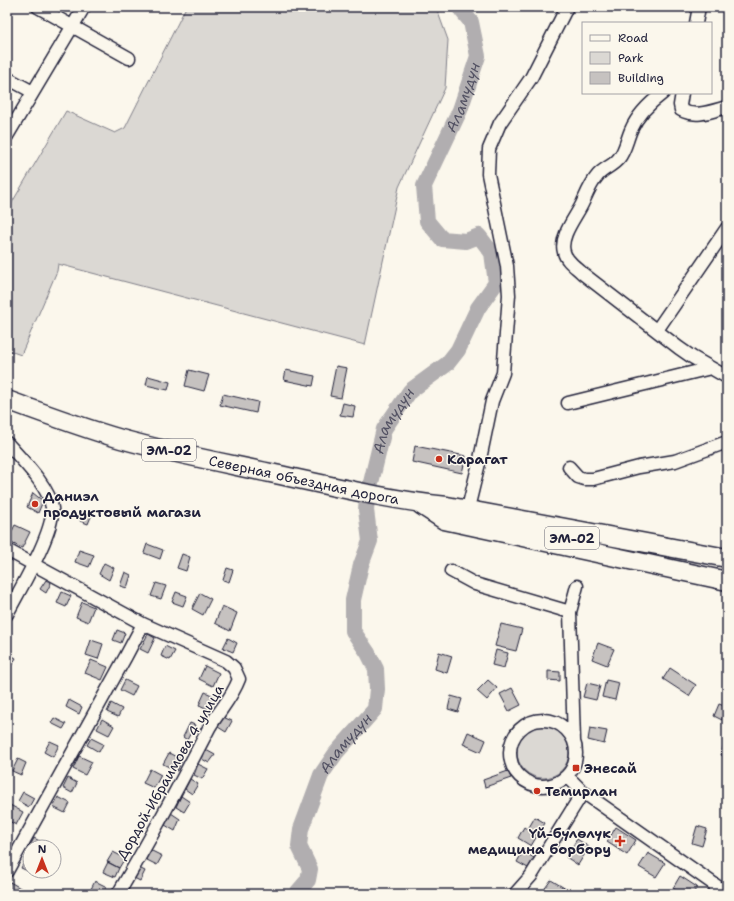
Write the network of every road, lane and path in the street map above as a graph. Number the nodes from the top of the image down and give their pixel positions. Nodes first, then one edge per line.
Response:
1 (38, 7) edge
2 (84, 7) edge
3 (567, 7) edge
4 (699, 7) edge
5 (696, 22) edge
6 (73, 25) junction
7 (129, 58) dead end
8 (7, 78) edge
9 (33, 92) junction
10 (662, 94) edge
11 (682, 94) edge
12 (727, 107) edge
13 (7, 136) edge
14 (727, 228) edge
15 (657, 330) junction
16 (711, 368) junction
17 (726, 373) edge
18 (7, 400) edge
19 (568, 403) dead end
20 (727, 442) edge
21 (7, 443) edge
22 (569, 466) dead end
23 (470, 500) junction
24 (414, 502) junction
25 (727, 546) edge
26 (7, 550) edge
27 (727, 558) edge
28 (34, 564) junction
29 (727, 568) edge
30 (450, 570) dead end
31 (727, 581) edge
32 (577, 586) dead end
33 (570, 612) junction
34 (7, 614) edge
35 (142, 624) junction
36 (574, 741) junction
37 (567, 776) junction
38 (583, 792) junction
39 (7, 871) edge
40 (118, 894) edge
41 (515, 894) edge
42 (714, 894) edge

1 - 6 street
2 - 6 street
3 - 23 street
4 - 5 street
6 - 7 street
6 - 9 street
8 - 9 street
9 - 13 street
10 - 15 street
11 - 12 street
14 - 15 street
15 - 16 street
16 - 17 street
16 - 19 street
18 - 24 highway, Северная объездная дорога / ЭМ-02
20 - 22 street
21 - 28 street
23 - 24 highway
23 - 25 highway
24 - 27 highway, Северная объездная дорога / ЭМ-02
24 - 29 highway, Северная объездная дорога / ЭМ-02
24 - 31 highway
26 - 28 street, Дордой-Ибраимова 4 улица
28 - 34 street
28 - 35 street, Дордой-Ибраимова 4 улица
30 - 33 street
32 - 33 street
33 - 36 street
35 - 39 street
35 - 40 street, Дордой-Ибраимова 4 улица
36 - 37 street
36 - 37 street
37 - 38 street
38 - 41 street
38 - 42 street

